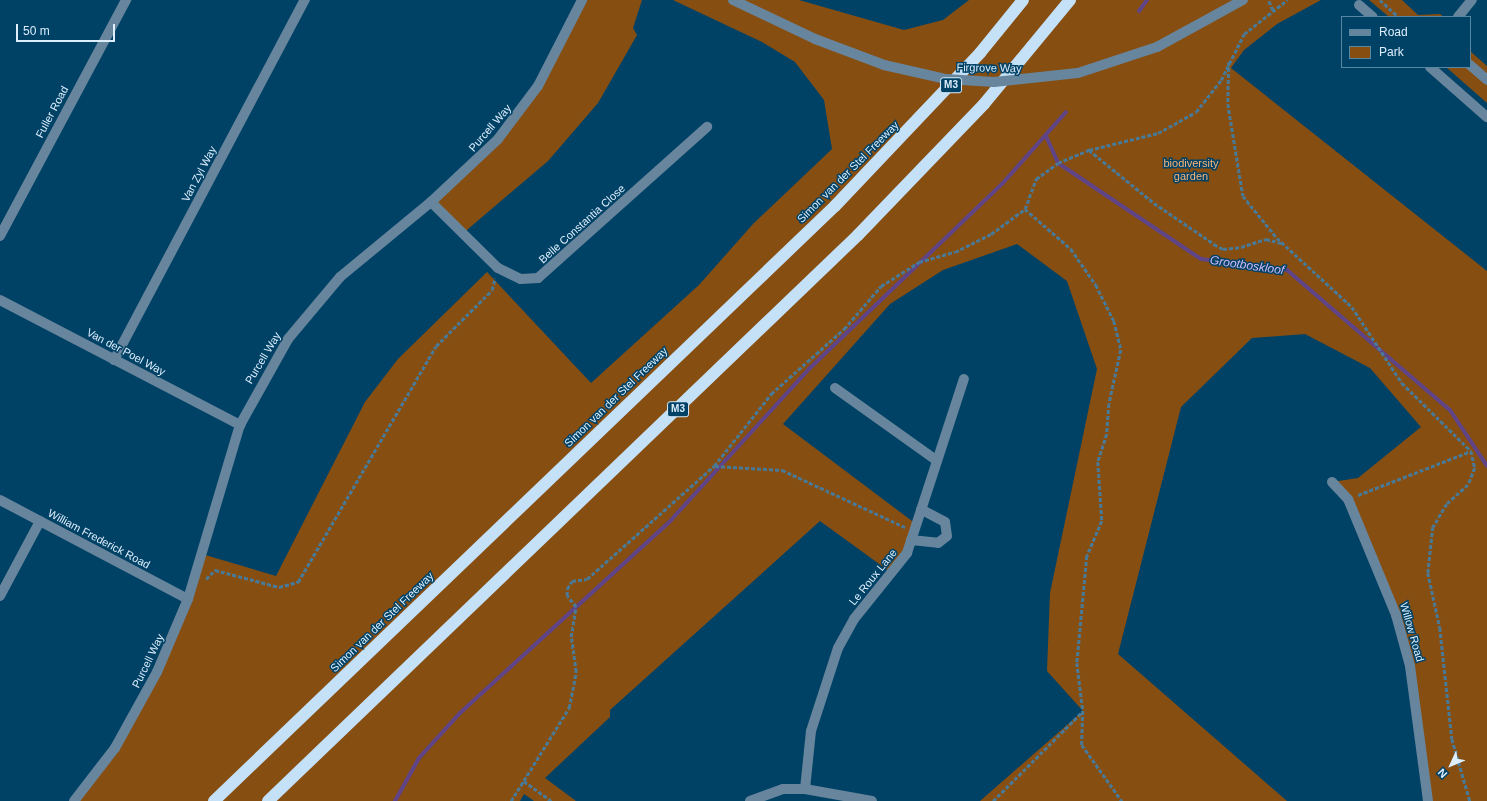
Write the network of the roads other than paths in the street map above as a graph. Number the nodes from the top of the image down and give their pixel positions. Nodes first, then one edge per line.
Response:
1 (126, 0) edge
2 (305, 0) edge
3 (582, 0) edge
4 (733, 0) edge
5 (1023, 0) edge
6 (1070, 0) edge
7 (1243, 0) edge
8 (1472, 0) edge
9 (1359, 5) dead end
10 (1372, 16) edge
11 (1459, 16) edge
12 (1471, 66) edge
13 (1431, 68) edge
14 (1487, 80) edge
15 (1487, 117) edge
16 (707, 127) dead end
17 (431, 202) junction
18 (0, 236) edge
19 (0, 300) edge
20 (114, 360) junction
21 (964, 379) dead end
22 (835, 388) dead end
23 (240, 426) junction
24 (936, 460) junction
25 (1332, 482) dead end
26 (0, 500) edge
27 (921, 509) junction
28 (40, 522) junction
29 (913, 535) junction
30 (0, 596) edge
31 (188, 599) junction
32 (805, 789) junction
33 (74, 801) edge
34 (214, 801) edge
35 (268, 801) edge
36 (750, 801) edge
37 (872, 801) edge
38 (1428, 801) edge

1 - 18 street, Fuller Road
2 - 20 street, Van Zyl Way
3 - 17 street, Purcell Way
4 - 7 street, Firgrove Way, bridge
5 - 34 highway, Simon van der Stel Freeway / M3
6 - 35 highway, M3
8 - 11 street
9 - 10 street
12 - 14 street
13 - 15 street
16 - 17 street, Belle Constantia Close
17 - 23 street, Purcell Way
19 - 20 street, Van der Poel Way
20 - 23 street, Van der Poel Way
21 - 24 street, Le Roux Lane
22 - 24 street
23 - 31 street, Purcell Way
24 - 27 street, Le Roux Lane
25 - 38 street, Willow Road
26 - 28 street, William Frederick Road
27 - 29 street, Le Roux Lane
27 - 29 street
28 - 30 street
28 - 31 street, William Frederick Road
29 - 32 street, Le Roux Lane
31 - 33 street, Purcell Way
32 - 36 street
32 - 37 street

